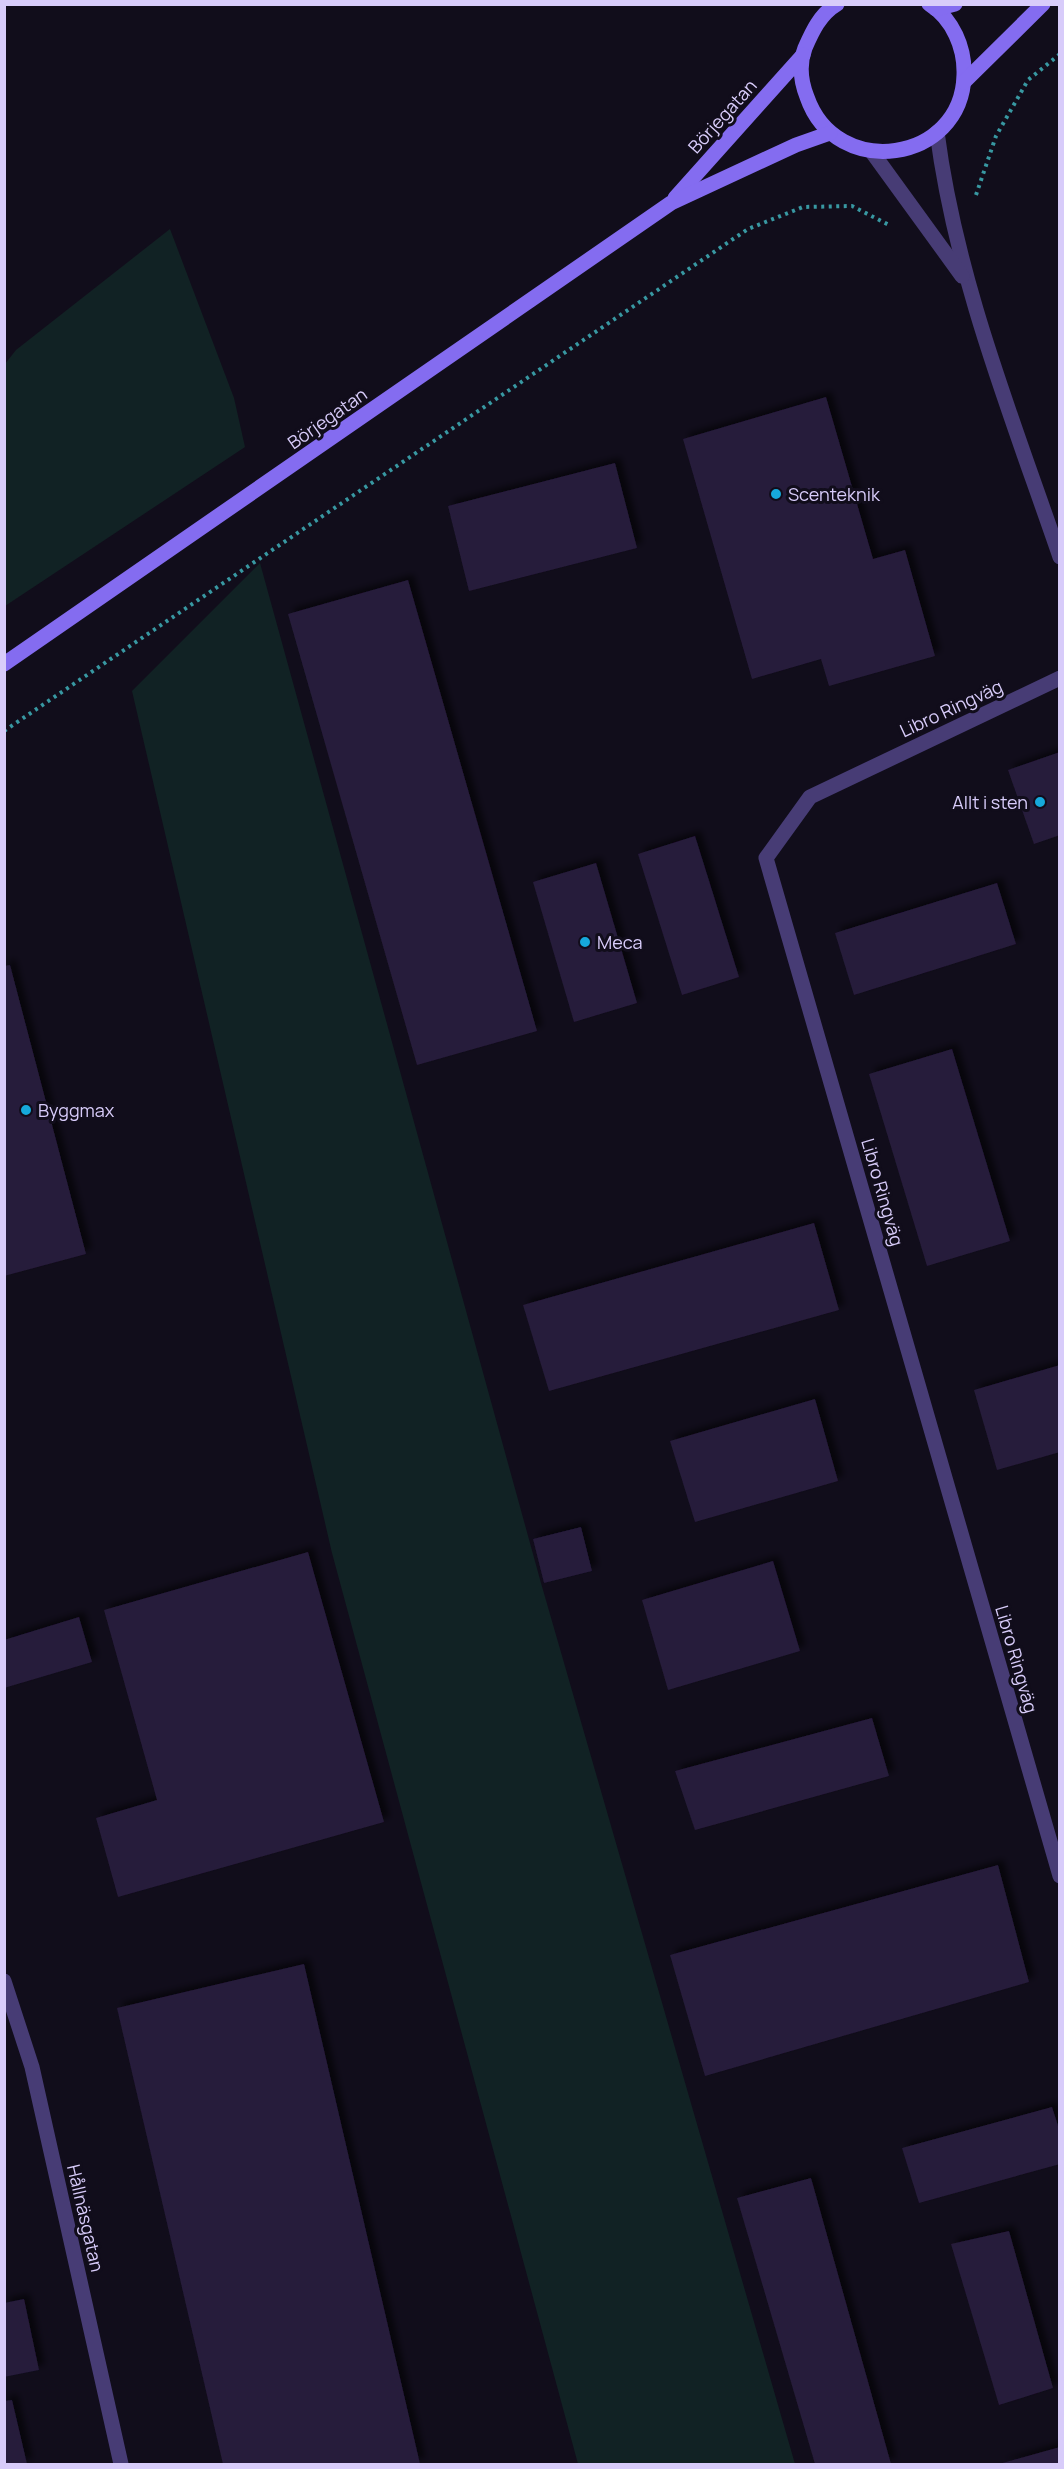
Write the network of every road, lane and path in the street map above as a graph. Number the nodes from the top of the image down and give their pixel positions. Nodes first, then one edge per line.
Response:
1 (837, 4) edge
2 (955, 4) edge
3 (1042, 4) edge
4 (932, 7) edge
5 (1059, 54) edge
6 (803, 55) junction
7 (964, 82) junction
8 (937, 132) junction
9 (830, 133) junction
10 (873, 152) junction
11 (975, 195) dead end
12 (671, 203) junction
13 (899, 229) dead end
14 (967, 283) junction
15 (1059, 557) edge
16 (4, 664) edge
17 (1059, 678) edge
18 (4, 731) edge
19 (1059, 1875) edge
20 (4, 1981) edge
21 (120, 2464) edge

1 - 6 main road
2 - 4 main road
3 - 7 main road
4 - 7 main road
5 - 11 path
6 - 9 main road
6 - 12 main road, Börjegatan
7 - 8 main road
8 - 10 main road
8 - 14 street
9 - 10 main road
9 - 12 main road, Börjegatan
10 - 14 street
12 - 16 main road, Börjegatan
13 - 18 path
14 - 15 street
17 - 19 street, Libro Ringväg
20 - 21 street, Hållnäsgatan

